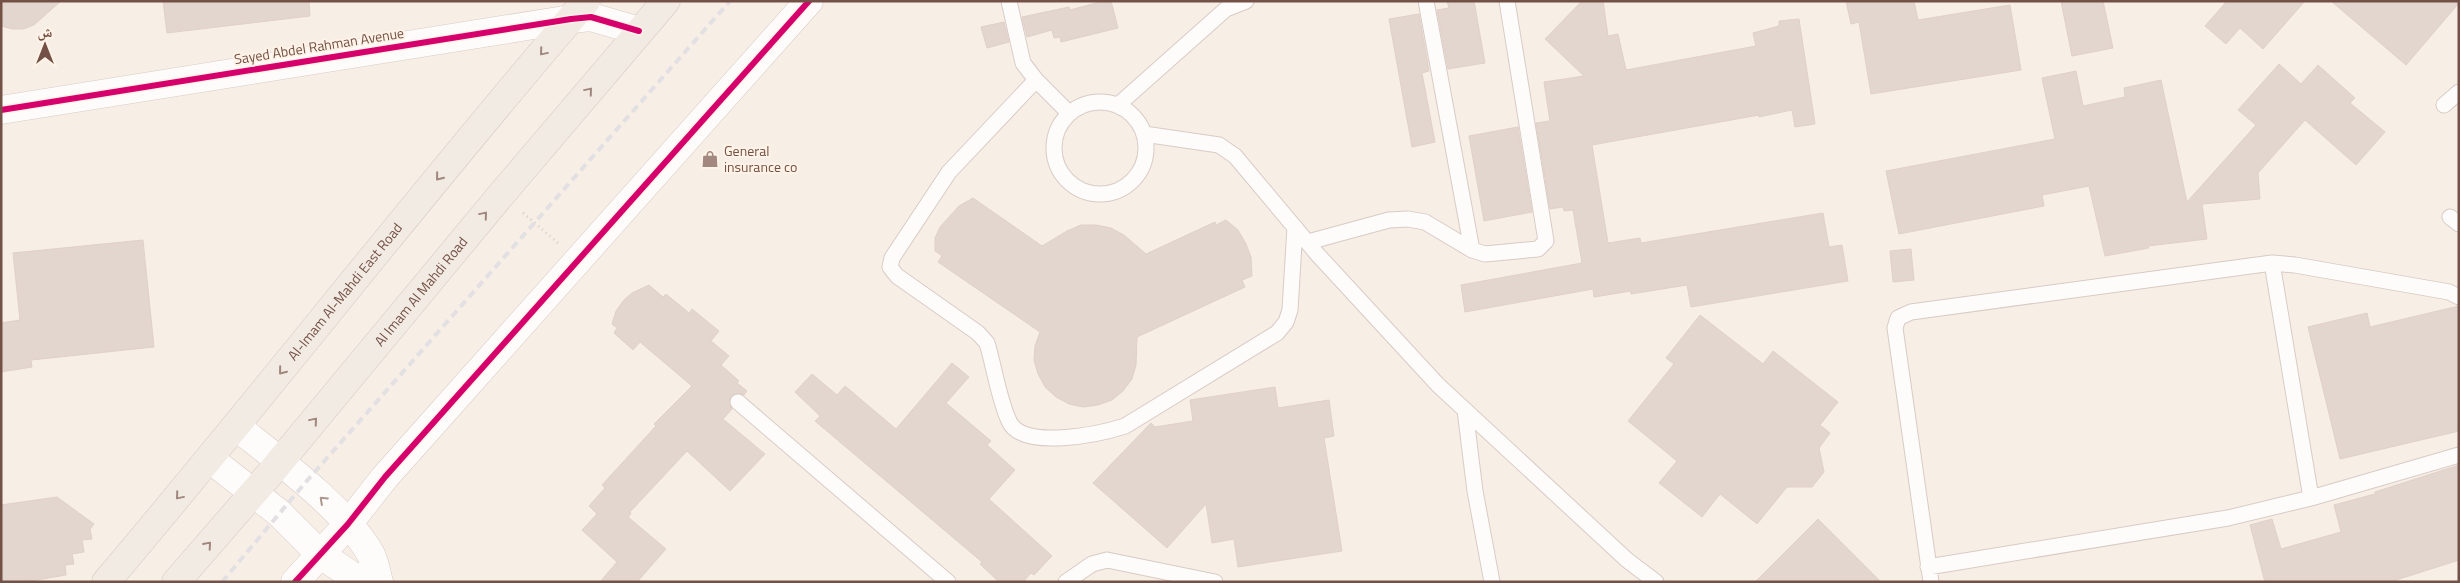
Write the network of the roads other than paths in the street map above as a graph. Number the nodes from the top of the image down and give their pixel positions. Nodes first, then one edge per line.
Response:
1 (666, 1) edge
2 (809, 1) edge
3 (1009, 1) edge
4 (1246, 1) edge
5 (1426, 1) edge
6 (1507, 1) edge
7 (578, 10) edge
8 (639, 31) junction
9 (1036, 80) junction
10 (2459, 92) edge
11 (1118, 105) junction
12 (2444, 105) dead end
13 (1, 110) edge
14 (1069, 113) junction
15 (1144, 134) junction
16 (1295, 227) junction
17 (1308, 242) junction
18 (1472, 250) junction
19 (2272, 263) junction
20 (2459, 296) edge
21 (738, 402) dead end
22 (1465, 410) junction
23 (237, 427) junction
24 (2459, 454) edge
25 (210, 459) junction
26 (280, 462) junction
27 (252, 494) junction
28 (2311, 498) junction
29 (348, 524) junction
30 (320, 555) junction
31 (1930, 574) edge
32 (106, 582) edge
33 (176, 582) edge
34 (296, 582) edge
35 (373, 582) edge
36 (379, 582) edge
37 (948, 582) edge
38 (1066, 582) edge
39 (1215, 582) edge
40 (1492, 582) edge
41 (1656, 582) edge

1 - 8 main road, Al Imam Al Mahdi Road
2 - 29 street
3 - 9 lane
4 - 11 lane
5 - 18 lane
6 - 18 lane
7 - 8 street, Sayed Abdel Rahman Avenue
7 - 13 street, Sayed Abdel Rahman Avenue
7 -> 23 main road, Al-Imam Al-Mahdi East Road
26 -> 8 main road, Al Imam Al Mahdi Road
9 - 14 lane
9 - 16 lane
10 - 12 lane
11 - 14 lane
11 - 15 lane
14 - 15 lane
15 - 16 lane
16 - 17 lane
17 - 18 lane
17 - 22 lane
19 - 20 lane
19 - 28 lane
19 - 31 lane
21 - 37 lane
22 - 40 lane
22 - 41 lane
23 - 25 main road, Al-Imam Al-Mahdi East Road
23 - 26 street
24 - 28 lane
25 - 27 street
25 -> 32 main road, Al-Imam Al-Mahdi East Road
26 - 27 main road, Al Imam Al Mahdi Road
29 -> 26 street
27 - 30 street
33 -> 27 main road, Al Imam Al Mahdi Road
28 - 31 lane
29 - 30 street
29 - 36 street
30 - 34 street
30 - 35 street
38 - 39 lane

